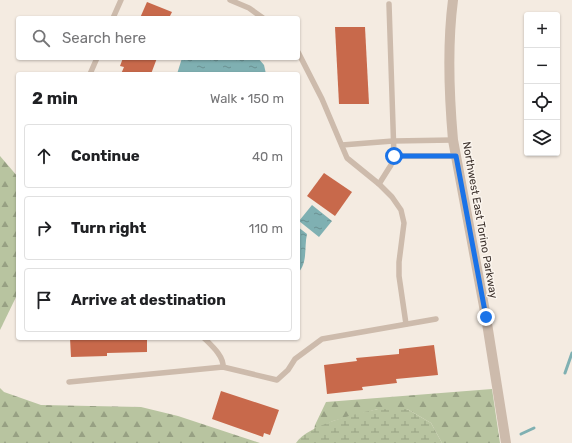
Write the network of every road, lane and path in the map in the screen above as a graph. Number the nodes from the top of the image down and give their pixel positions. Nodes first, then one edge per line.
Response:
1 (121, 0) edge
2 (230, 0) edge
3 (453, 0) edge
4 (389, 4) dead end
5 (114, 16) edge
6 (260, 16) edge
7 (300, 56) edge
8 (96, 60) edge
9 (91, 72) edge
10 (453, 140) junction
11 (393, 141) junction
12 (342, 145) junction
13 (394, 156) junction
14 (456, 156) junction
15 (379, 184) junction
16 (436, 319) dead end
17 (406, 324) junction
18 (206, 340) edge
19 (223, 366) junction
20 (68, 382) dead end
21 (506, 443) edge

1 - 5 lane
2 - 6 lane
3 - 10 street, Northwest East Torino Parkway
4 - 11 lane
7 - 12 lane
8 - 9 lane
10 - 11 lane
10 - 14 street, Northwest East Torino Parkway
11 - 12 lane
11 - 13 lane
12 - 15 lane
13 - 14 lane
13 - 15 lane
14 - 21 street, Northwest East Torino Parkway
15 - 17 lane
16 - 17 lane
17 - 19 lane
18 - 19 lane
19 - 20 lane

